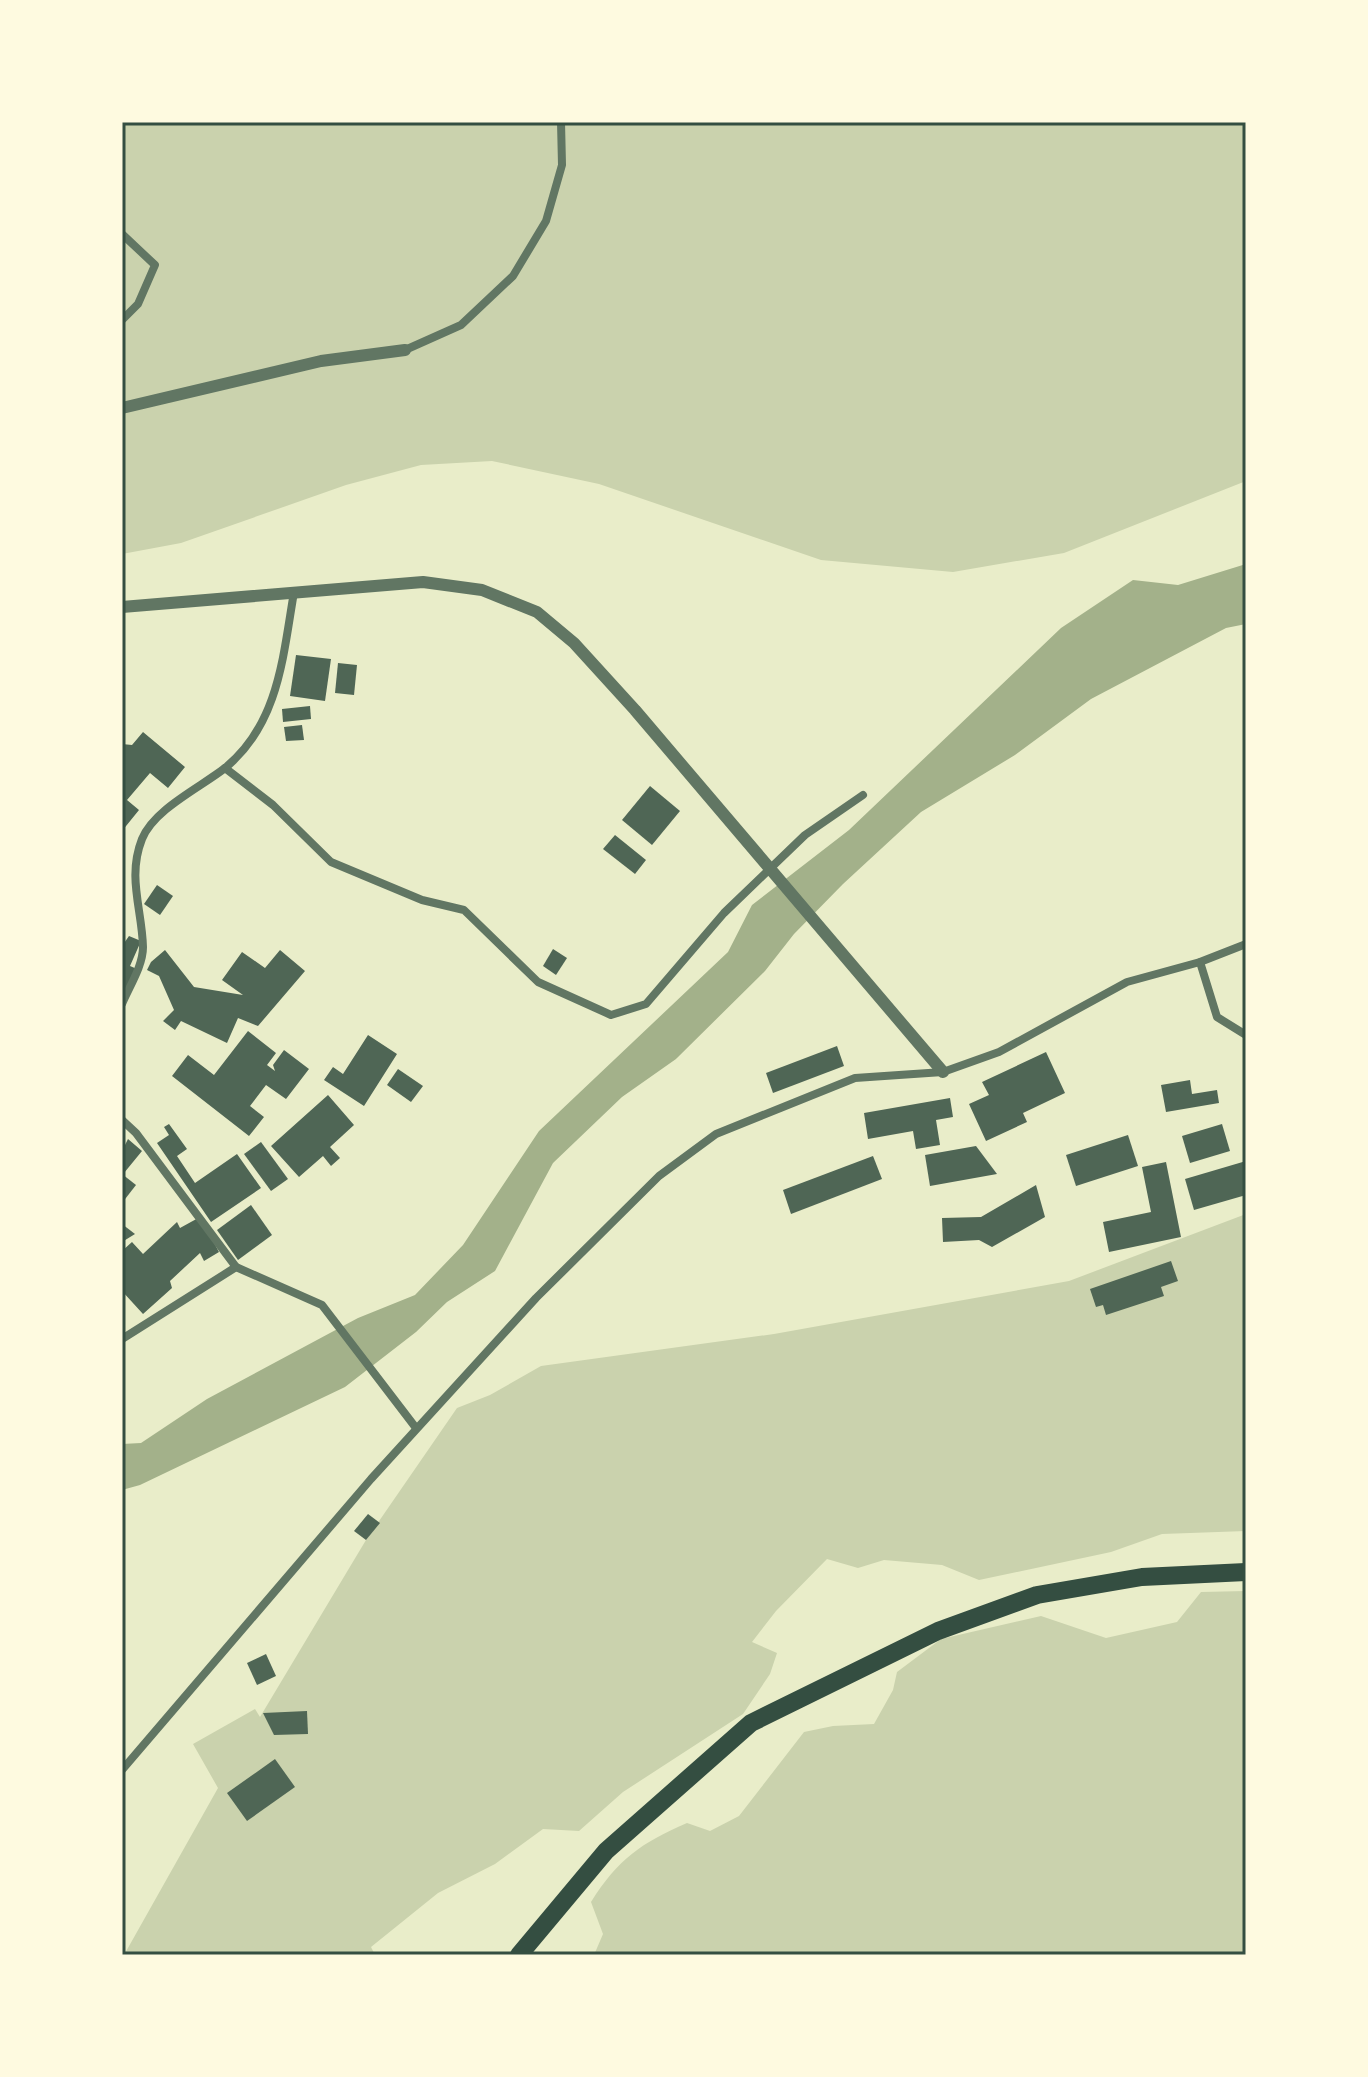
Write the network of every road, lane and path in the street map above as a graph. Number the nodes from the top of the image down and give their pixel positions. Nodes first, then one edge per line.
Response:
1 (561, 122) edge
2 (122, 234) edge
3 (122, 320) edge
4 (405, 350) joint
5 (122, 408) edge
6 (294, 592) junction
7 (122, 607) edge
8 (225, 768) junction
9 (863, 795) dead end
10 (769, 870) junction
11 (1246, 944) edge
12 (1200, 962) junction
13 (122, 1004) edge
14 (1246, 1035) edge
15 (943, 1072) junction
16 (122, 1120) edge
17 (236, 1267) junction
18 (122, 1339) edge
19 (416, 1428) junction
20 (1246, 1572) edge
21 (122, 1770) edge
22 (519, 1955) edge

1 - 4 street
2 - 3 street
4 - 5 street
6 - 7 street
6 - 8 street
6 - 10 street
8 - 10 street
8 - 13 street
9 - 10 street
10 - 15 street
11 - 12 street
12 - 14 street
12 - 15 street
15 - 19 street
16 - 17 street
17 - 18 street
17 - 19 street
19 - 21 street
20 - 22 highway

